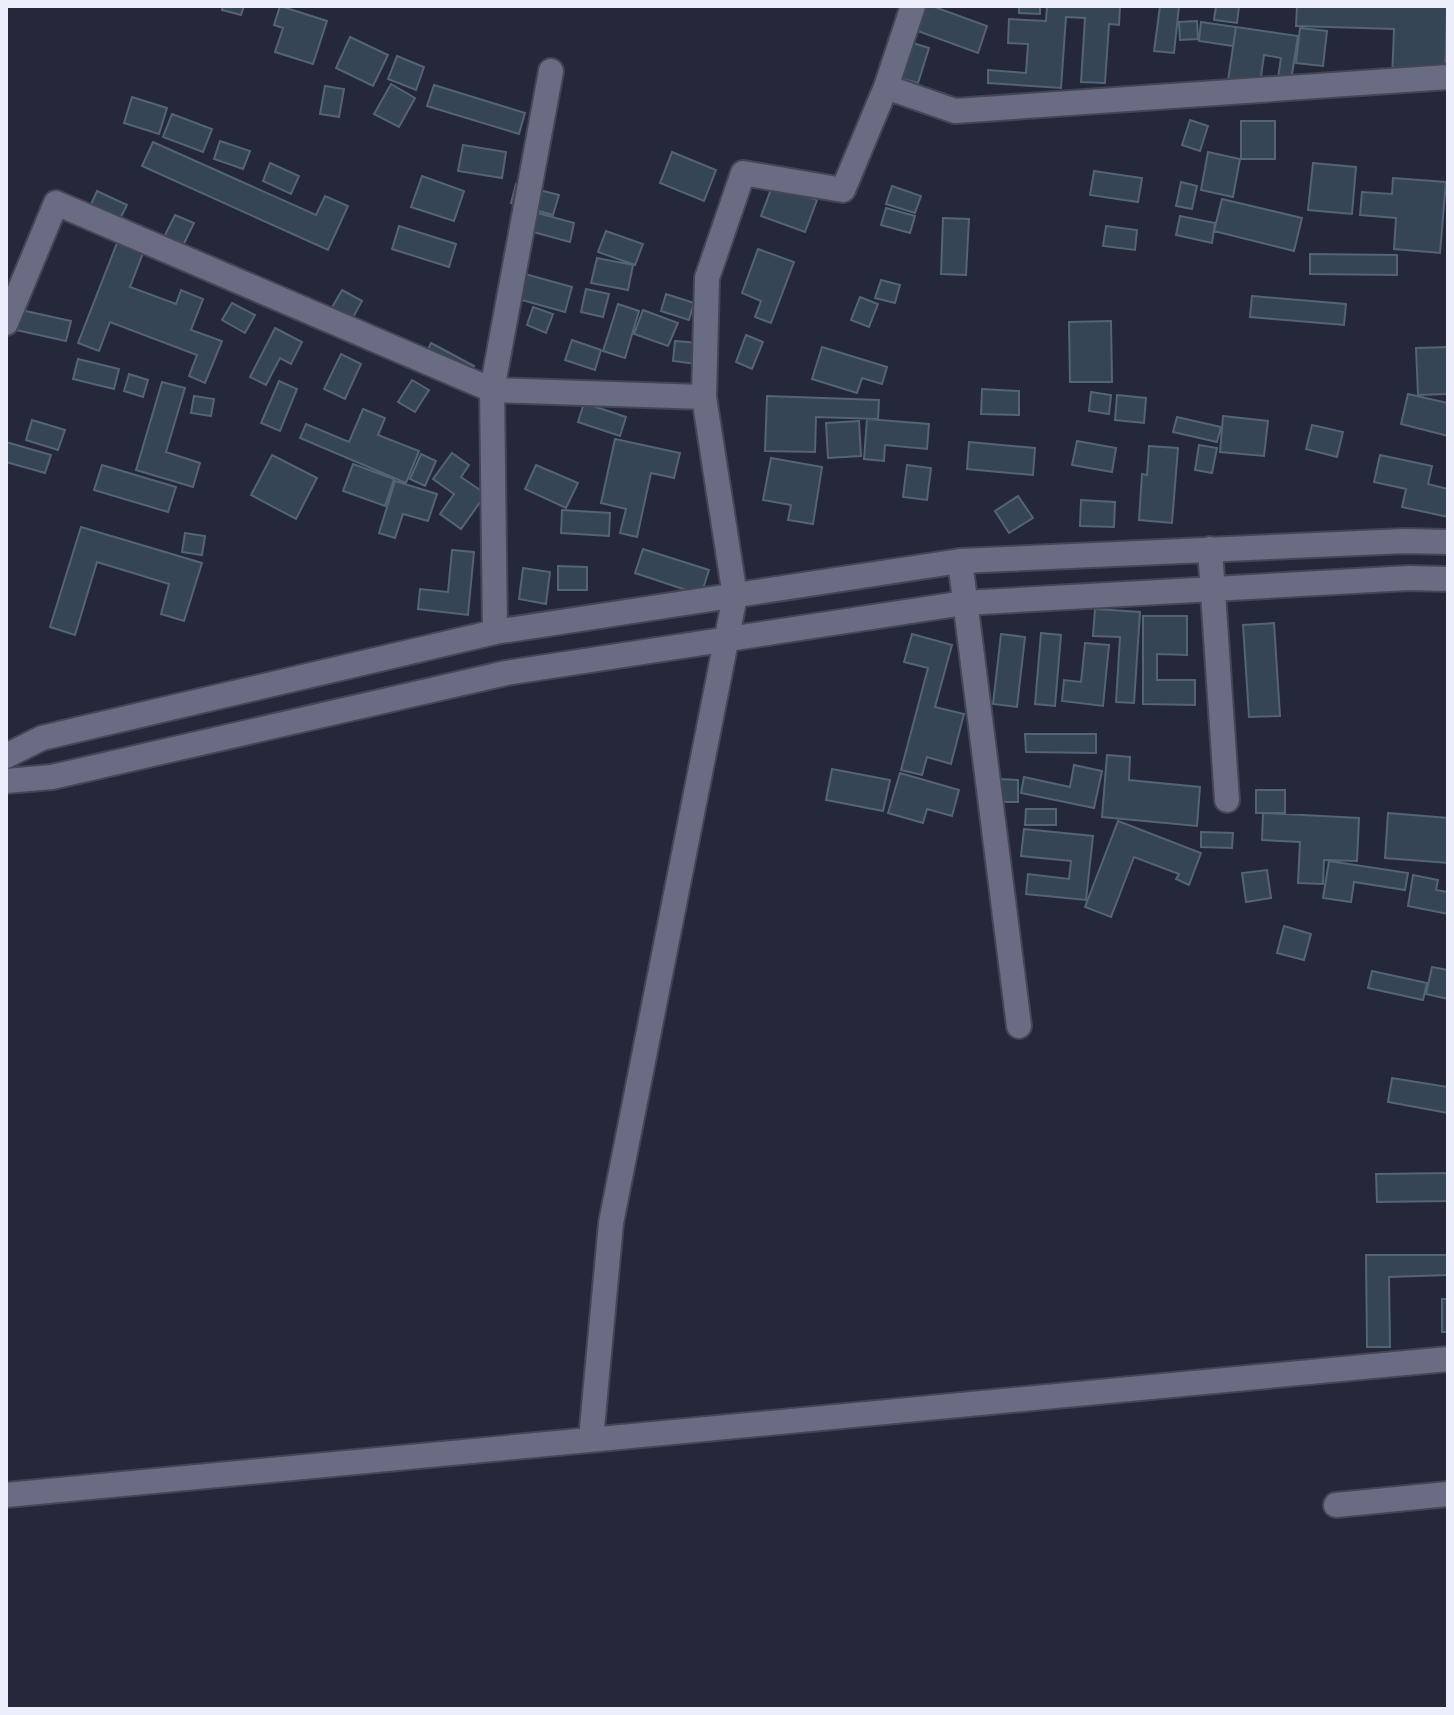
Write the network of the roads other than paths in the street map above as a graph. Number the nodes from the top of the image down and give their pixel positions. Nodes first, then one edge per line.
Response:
1 (913, 6) edge
2 (551, 71) dead end
3 (1448, 77) edge
4 (886, 87) junction
5 (6, 323) edge
6 (492, 390) junction
7 (704, 397) junction
8 (1448, 542) edge
9 (1210, 549) junction
10 (960, 561) junction
11 (1448, 579) edge
12 (1214, 589) junction
13 (735, 596) junction
14 (964, 603) junction
15 (495, 632) junction
16 (729, 639) junction
17 (6, 756) edge
18 (6, 781) edge
19 (1227, 800) dead end
20 (1019, 1026) dead end
21 (1448, 1359) edge
22 (591, 1439) junction
23 (1448, 1494) edge
24 (6, 1495) edge
25 (1336, 1505) dead end

1 - 4 street
2 - 6 street
3 - 4 street
4 - 7 street
5 - 6 street
6 - 7 street
6 - 15 street
7 - 13 street
8 - 9 street
9 - 10 street
9 - 12 street
10 - 13 street
10 - 14 street
11 - 12 street
12 - 14 street
12 - 19 street
13 - 15 street
13 - 16 street
14 - 16 street
14 - 20 street
15 - 17 street
16 - 18 street
16 - 22 street
21 - 22 street
22 - 24 street
23 - 25 street

